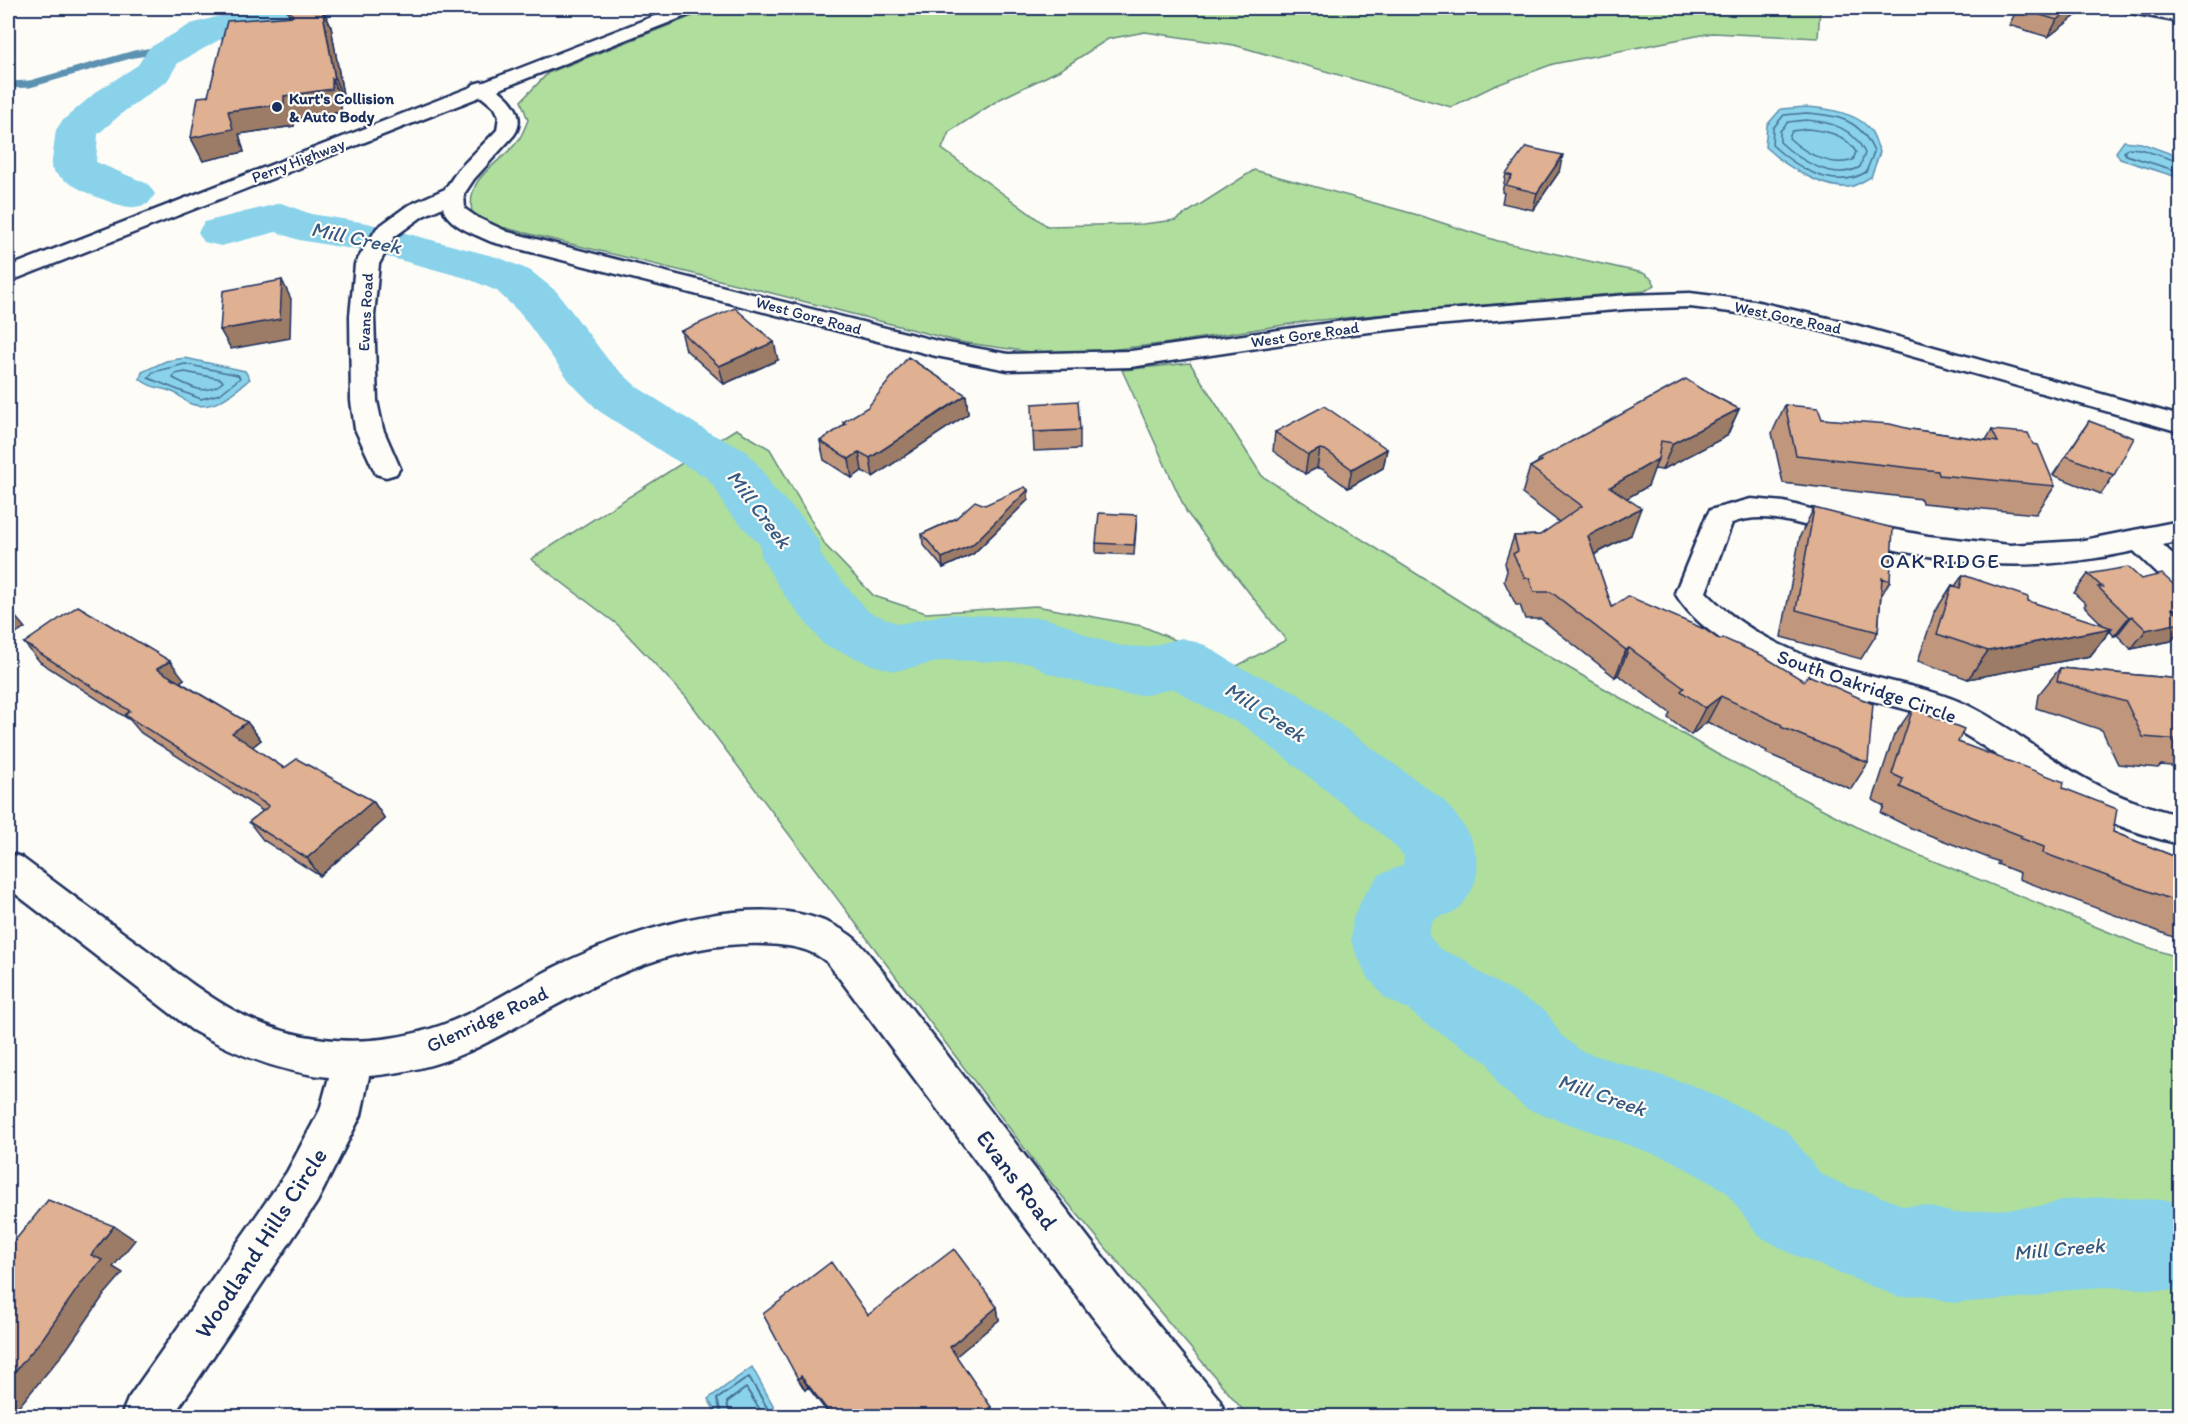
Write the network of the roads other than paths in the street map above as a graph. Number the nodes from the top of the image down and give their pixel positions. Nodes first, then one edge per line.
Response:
1 (690, 8) edge
2 (2132, 8) edge
3 (2181, 17) edge
4 (481, 88) junction
5 (453, 194) junction
6 (8, 275) edge
7 (2181, 424) edge
8 (386, 468) dead end
9 (2181, 531) edge
10 (2140, 540) junction
11 (2181, 578) edge
12 (2181, 831) edge
13 (8, 868) edge
14 (833, 944) joint
15 (353, 1059) junction
16 (145, 1416) edge
17 (1202, 1416) edge

1 - 4 street, Perry Highway
2 - 3 street
4 - 5 street, Evans Road
4 - 6 street, Perry Highway
5 - 7 street, West Gore Road
5 - 8 street, Evans Road
9 - 10 street
10 - 11 street
10 - 12 street, South Oakridge Circle
13 - 15 street, Glenridge Road
14 - 15 street, Glenridge Road
14 - 17 street, Evans Road
15 - 16 street, Woodland Hills Circle

